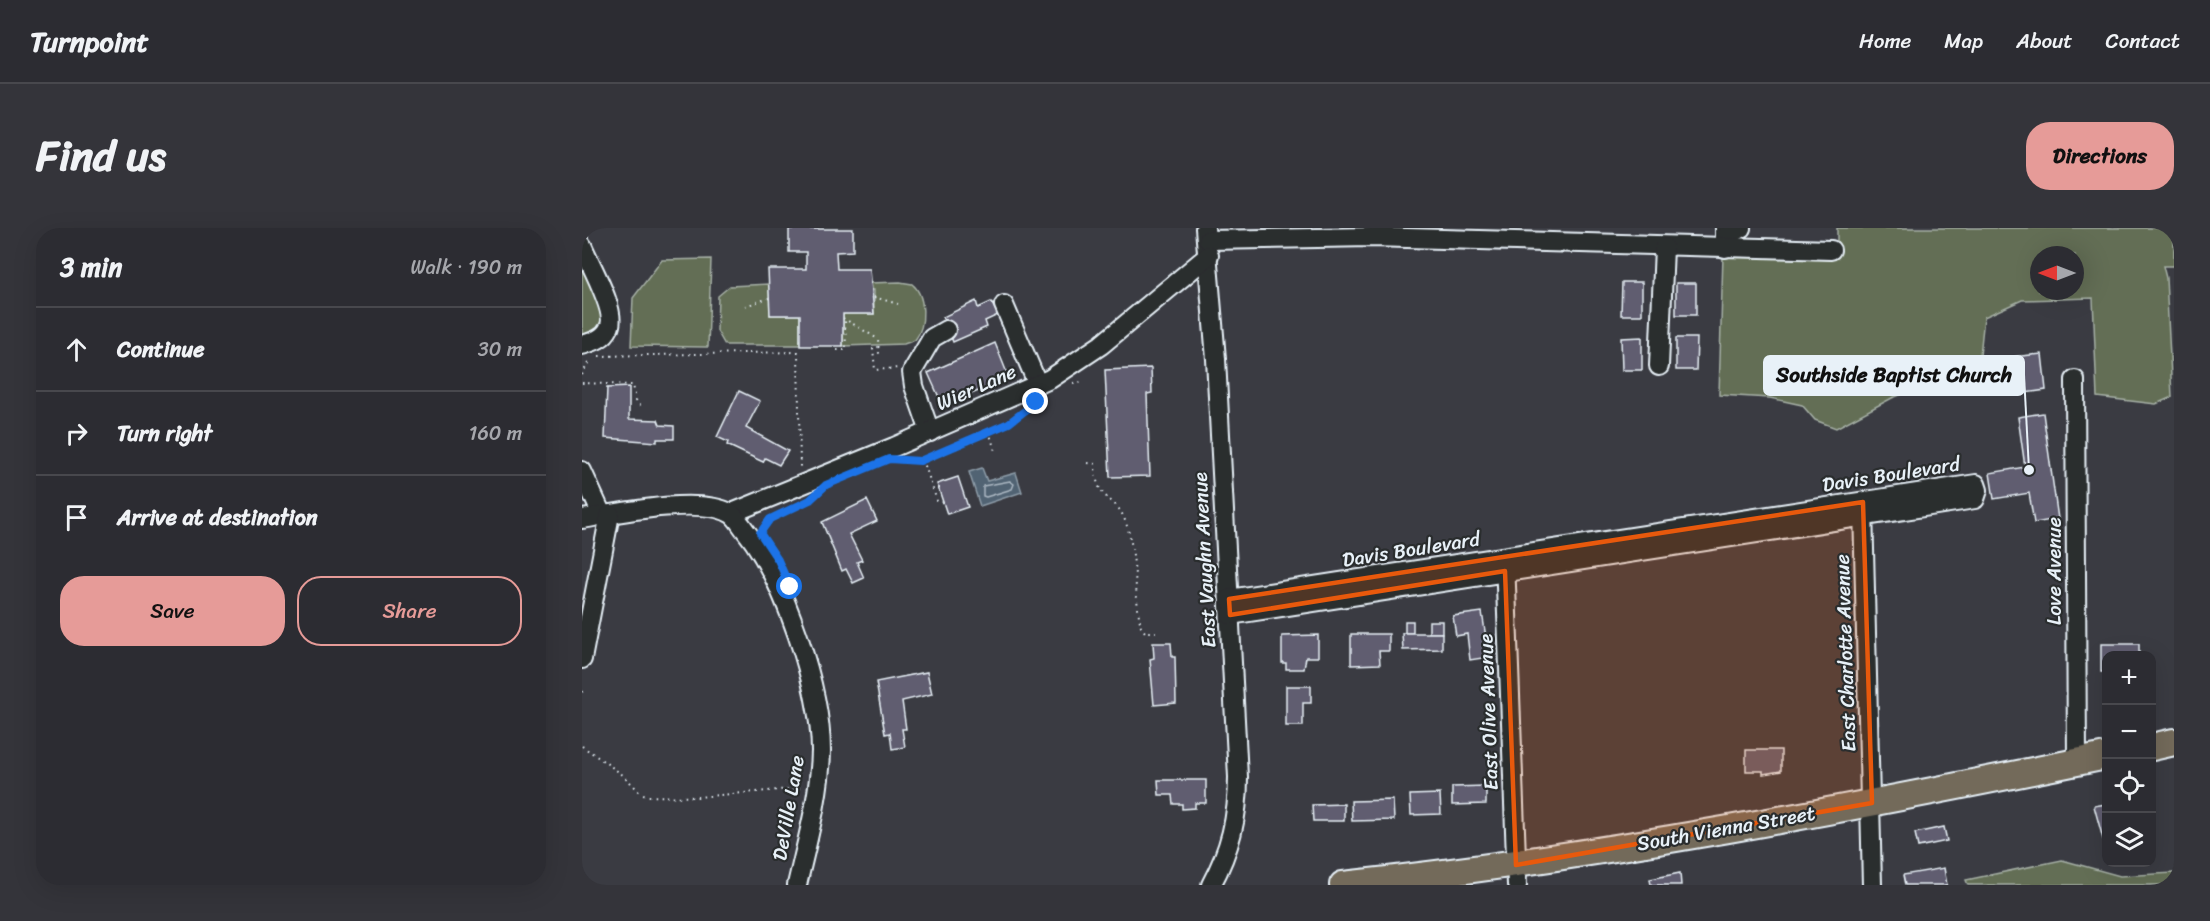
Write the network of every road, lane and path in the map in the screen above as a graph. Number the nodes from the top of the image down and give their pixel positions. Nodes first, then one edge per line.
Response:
1 (1729, 235) edge
2 (1521, 236) edge
3 (1207, 241) edge
4 (582, 245) edge
5 (1664, 247) junction
6 (1831, 250) dead end
7 (874, 297) dead end
8 (769, 298) dead end
9 (898, 304) dead end
10 (1004, 305) dead end
11 (745, 306) dead end
12 (946, 330) dead end
13 (879, 347) junction
14 (837, 350) dead end
15 (587, 351) edge
16 (879, 354) dead end
17 (582, 357) edge
18 (1659, 366) dead end
19 (898, 368) dead end
20 (582, 375) edge
21 (2075, 380) dead end
22 (1083, 382) dead end
23 (582, 383) edge
24 (1067, 385) dead end
25 (1037, 394) junction
26 (643, 409) dead end
27 (989, 431) junction
28 (930, 432) junction
29 (996, 454) dead end
30 (898, 460) dead end
31 (923, 460) junction
32 (1088, 463) dead end
33 (582, 471) edge
34 (800, 471) dead end
35 (815, 495) dead end
36 (943, 502) dead end
37 (1863, 509) junction
38 (732, 513) junction
39 (606, 515) junction
40 (582, 519) edge
41 (761, 535) dead end
42 (1505, 564) junction
43 (1230, 607) junction
44 (1156, 632) dead end
45 (582, 658) edge
46 (2174, 742) edge
47 (582, 746) edge
48 (2156, 746) edge
49 (2102, 757) edge
50 (2078, 762) junction
51 (807, 784) dead end
52 (1872, 803) junction
53 (1516, 875) edge
54 (797, 885) edge
55 (1211, 885) edge
56 (1343, 885) edge
57 (1872, 885) edge

1 - 5 street
1 - 6 street
2 - 3 street
2 - 5 street
3 - 25 street, Wier Lane
3 - 43 street, East Vaughn Avenue
4 - 15 street
5 - 18 street
7 - 9 path
8 - 11 path
10 - 25 street
12 - 28 street
13 - 14 path
13 - 16 path
13 - 19 path
15 - 17 path
15 - 20 path
15 - 34 path
21 - 50 street, Love Avenue
22 - 24 path
23 - 26 path
25 - 27 path
25 - 28 street, Wier Lane
27 - 29 path
27 - 31 path
28 - 38 street, Wier Lane
30 - 31 path
31 - 36 path
32 - 44 path
33 - 39 street
35 - 41 path
37 - 37 street, Davis Boulevard
37 - 42 street, Davis Boulevard
37 - 52 street, East Charlotte Avenue
38 - 39 street
38 - 54 street, DeVille Lane
39 - 40 street
39 - 45 street
42 - 43 street, Davis Boulevard
42 - 53 street, East Olive Avenue
43 - 55 street, East Vaughn Avenue
46 - 48 highway
47 - 51 path
49 - 50 highway, South Vienna Street
50 - 52 highway, South Vienna Street
52 - 53 highway, South Vienna Street
52 - 57 street, East Charlotte Avenue
53 - 56 highway, South Vienna Street

